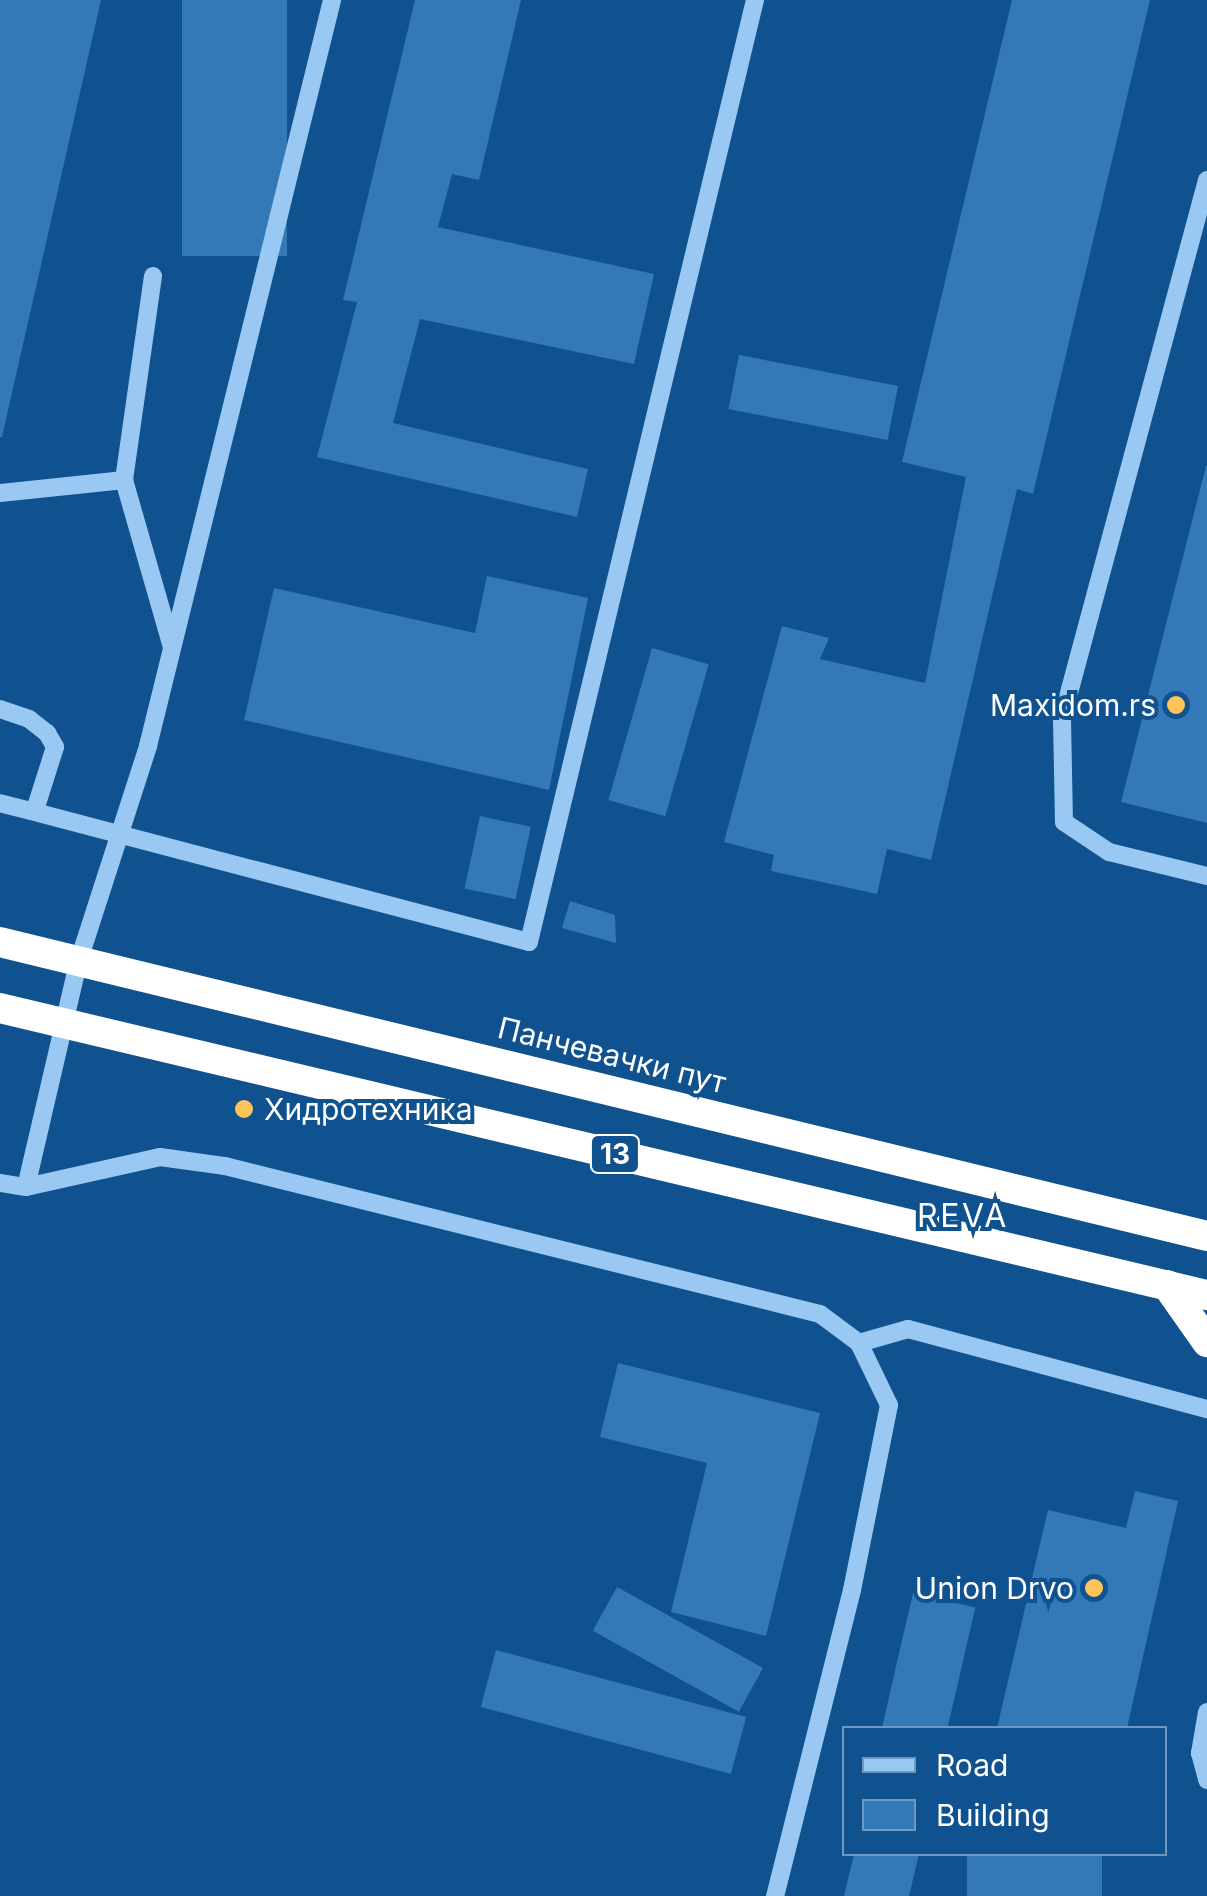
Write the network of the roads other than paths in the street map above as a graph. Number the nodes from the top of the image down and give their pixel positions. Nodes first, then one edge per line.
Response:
1 (332, 0) edge
2 (754, 0) edge
3 (1207, 180) edge
4 (153, 276) dead end
5 (124, 480) junction
6 (0, 493) edge
7 (172, 648) junction
8 (0, 710) edge
9 (0, 804) edge
10 (31, 811) junction
11 (118, 837) junction
12 (1207, 876) edge
13 (0, 942) edge
14 (79, 960) junction
15 (0, 1008) edge
16 (63, 1023) junction
17 (0, 1183) edge
18 (26, 1187) junction
19 (1207, 1236) edge
20 (1167, 1285) junction
21 (1207, 1295) edge
22 (1207, 1342) edge
23 (859, 1343) junction
24 (1207, 1409) edge
25 (1207, 1712) edge
26 (1207, 1780) edge
27 (774, 1896) edge

1 - 7 street
2 - 11 street
3 - 12 street
4 - 5 street
5 - 6 street
5 - 7 street
7 - 11 street
8 - 10 street
9 - 10 street
10 - 11 street
11 - 14 street
13 - 14 highway, Панчевачки пут / 13
14 - 16 street
14 - 19 highway, Панчевачки пут / 13
15 - 16 highway, 13
16 - 18 street
16 - 20 highway, 13
17 - 18 street
18 - 23 street
20 - 21 highway, 13
20 - 22 highway
23 - 24 street
23 - 27 street
25 - 26 street

